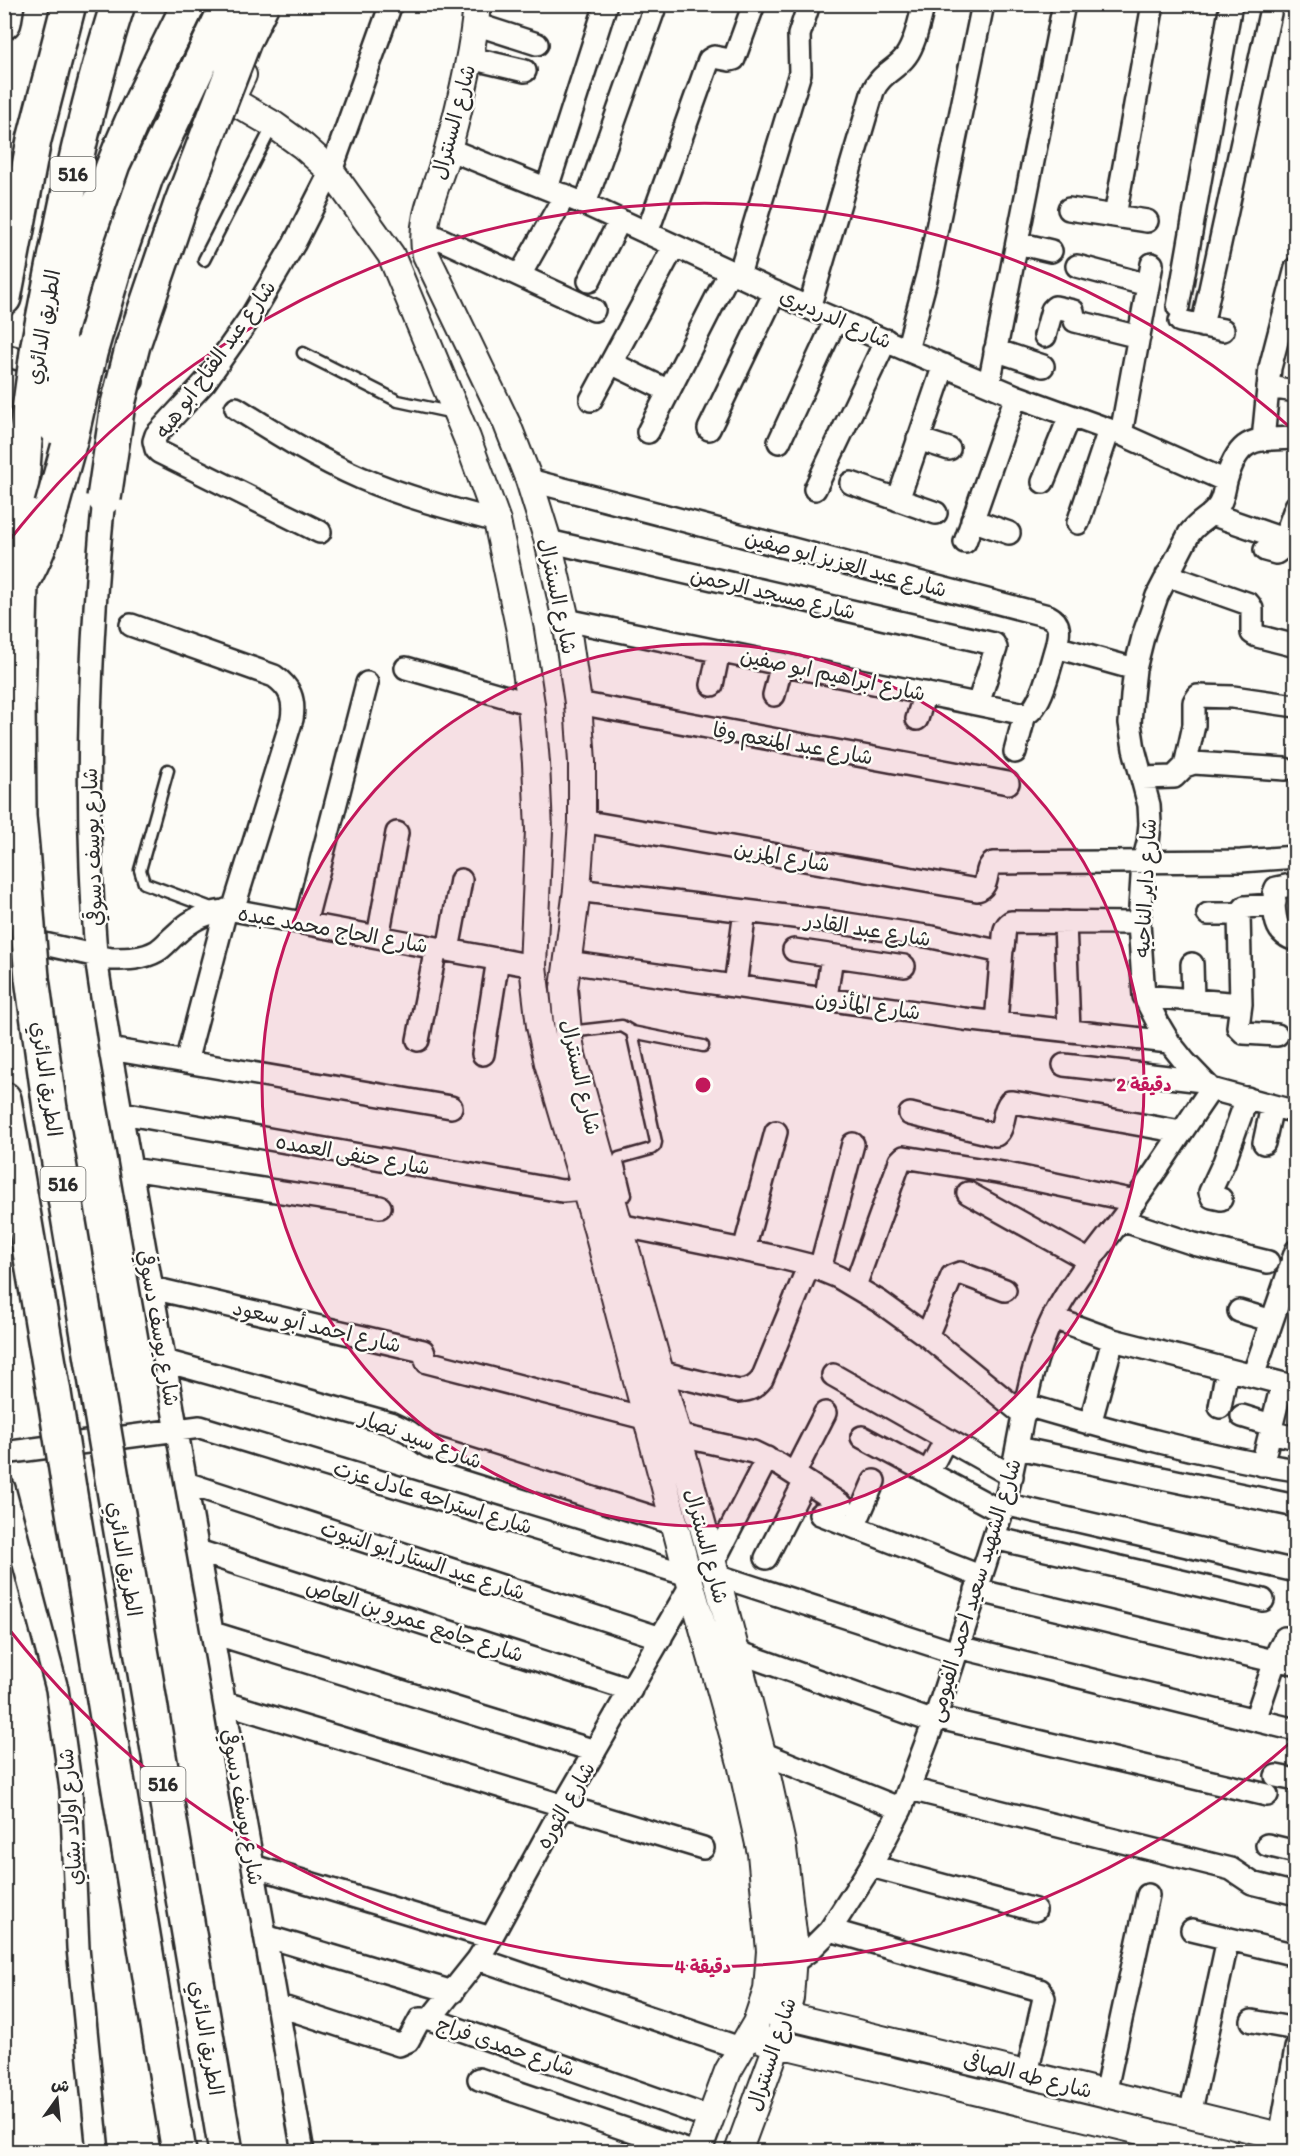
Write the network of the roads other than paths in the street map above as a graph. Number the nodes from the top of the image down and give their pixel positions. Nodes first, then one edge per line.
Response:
1 (8, 4) edge
2 (69, 4) edge
3 (118, 4) edge
4 (189, 4) edge
5 (228, 4) edge
6 (262, 4) edge
7 (276, 4) edge
8 (391, 4) edge
9 (606, 4) edge
10 (656, 4) edge
11 (754, 4) edge
12 (809, 4) edge
13 (924, 4) edge
14 (983, 4) edge
15 (1064, 4) edge
16 (1153, 4) edge
17 (1231, 4) edge
18 (1272, 4) edge
19 (476, 14) edge
20 (4, 22) edge
21 (537, 44) dead end
22 (470, 57) junction
23 (525, 71) dead end
24 (231, 100) junction
25 (274, 125) junction
26 (448, 149) junction
27 (331, 171) junction
28 (556, 191) junction
29 (585, 204) junction
30 (1069, 209) dead end
31 (1115, 216) junction
32 (620, 220) junction
33 (1147, 221) dead end
34 (647, 233) junction
35 (423, 236) junction
36 (1017, 243) junction
37 (674, 246) junction
38 (1051, 251) dead end
39 (391, 255) junction
40 (204, 260) dead end
41 (1077, 266) dead end
42 (1296, 268) edge
43 (734, 273) junction
44 (520, 275) junction
45 (589, 281) dead end
46 (776, 292) junction
47 (4, 298) edge
48 (809, 308) junction
49 (1291, 308) edge
50 (594, 310) dead end
51 (836, 319) junction
52 (1202, 326) junction
53 (1223, 330) dead end
54 (1045, 336) dead end
55 (1139, 337) junction
56 (886, 340) junction
57 (52, 347) junction
58 (907, 350) junction
59 (995, 350) junction
60 (303, 353) dead end
61 (4, 355) edge
62 (611, 363) junction
63 (944, 365) junction
64 (1043, 366) dead end
65 (989, 384) junction
66 (1268, 387) junction
67 (669, 391) junction
68 (1296, 391) edge
69 (1016, 396) junction
70 (591, 400) dead end
71 (237, 408) dead end
72 (457, 414) junction
73 (1070, 416) junction
74 (709, 429) dead end
75 (648, 432) dead end
76 (1115, 432) junction
77 (1296, 438) edge
78 (918, 439) junction
79 (1263, 440) junction
80 (779, 442) dead end
81 (949, 449) dead end
82 (529, 480) junction
83 (1226, 481) junction
84 (1043, 482) dead end
85 (851, 483) dead end
86 (815, 489) dead end
87 (104, 498) joint
88 (898, 500) junction
89 (52, 506) junction
90 (936, 513) dead end
91 (1211, 514) junction
92 (1294, 515) edge
93 (972, 520) junction
94 (497, 521) junction
95 (1078, 523) dead end
96 (320, 532) dead end
97 (1009, 533) dead end
98 (548, 541) junction
99 (965, 542) dead end
100 (1167, 575) junction
101 (21, 585) junction
102 (566, 620) junction
103 (131, 625) dead end
104 (1296, 646) edge
105 (1056, 647) junction
106 (719, 651) junction
107 (782, 664) junction
108 (406, 668) dead end
109 (1135, 669) junction
110 (367, 683) dead end
111 (712, 684) dead end
112 (925, 693) junction
113 (774, 695) dead end
114 (578, 703) junction
115 (531, 704) junction
116 (978, 704) junction
117 (1296, 706) edge
118 (1025, 714) junction
119 (917, 719) dead end
120 (1015, 752) dead end
121 (1285, 769) dead end
122 (168, 770) dead end
123 (1142, 778) junction
124 (1182, 778) junction
125 (1008, 783) dead end
126 (582, 821) junction
127 (397, 833) dead end
128 (1296, 857) edge
129 (1143, 862) junction
130 (461, 880) dead end
131 (1296, 884) edge
132 (577, 890) junction
133 (1275, 904) junction
134 (226, 910) junction
135 (745, 911) junction
136 (1208, 914) dead end
137 (1239, 914) junction
138 (1065, 922) junction
139 (305, 923) junction
140 (1139, 924) junction
141 (4, 935) edge
142 (378, 937) junction
143 (1296, 940) edge
144 (442, 949) junction
145 (1002, 949) junction
146 (794, 950) dead end
147 (97, 956) junction
148 (832, 956) junction
149 (498, 959) junction
150 (567, 962) junction
151 (1192, 964) dead end
152 (904, 966) dead end
153 (534, 977) junction
154 (735, 986) junction
155 (564, 988) junction
156 (1144, 996) junction
157 (826, 998) junction
158 (1193, 1000) junction
159 (1241, 1004) junction
160 (996, 1023) junction
161 (1069, 1031) junction
162 (568, 1032) junction
163 (632, 1032) junction
164 (1277, 1035) dead end
165 (418, 1040) dead end
166 (1169, 1042) junction
167 (703, 1046) dead end
168 (110, 1049) junction
169 (483, 1054) dead end
170 (186, 1062) junction
171 (1064, 1065) dead end
172 (1207, 1085) junction
173 (1247, 1098) junction
174 (4, 1099) edge
175 (1272, 1106) junction
176 (451, 1107) dead end
177 (1296, 1112) edge
178 (122, 1113) junction
179 (910, 1114) dead end
180 (776, 1132) dead end
181 (1181, 1132) junction
182 (1264, 1143) dead end
183 (854, 1144) dead end
184 (131, 1169) junction
185 (585, 1189) junction
186 (968, 1193) dead end
187 (626, 1195) dead end
188 (1221, 1199) dead end
189 (1135, 1201) junction
190 (380, 1208) dead end
191 (1121, 1220) junction
192 (619, 1225) junction
193 (744, 1250) junction
194 (1296, 1251) edge
195 (1089, 1261) junction
196 (1268, 1262) dead end
197 (814, 1267) junction
198 (855, 1286) junction
199 (152, 1288) junction
200 (1005, 1290) dead end
201 (1239, 1311) dead end
202 (1053, 1318) junction
203 (1272, 1320) junction
204 (927, 1336) junction
205 (1113, 1340) junction
206 (165, 1361) junction
207 (1227, 1370) junction
208 (659, 1372) junction
209 (833, 1375) dead end
210 (1253, 1376) junction
211 (1289, 1386) edge
212 (1220, 1407) dead end
213 (1025, 1410) junction
214 (825, 1413) dead end
215 (1242, 1416) dead end
216 (648, 1419) junction
217 (1090, 1424) junction
218 (1270, 1428) junction
219 (177, 1430) junction
220 (677, 1435) junction
221 (862, 1437) dead end
222 (1296, 1438) edge
223 (946, 1439) junction
224 (1018, 1448) junction
225 (4, 1453) edge
226 (767, 1458) junction
227 (1262, 1465) junction
228 (1296, 1470) edge
229 (928, 1473) junction
230 (1012, 1476) junction
231 (799, 1477) junction
232 (874, 1481) dead end
233 (186, 1483) junction
234 (4, 1488) edge
235 (842, 1505) dead end
236 (1296, 1506) edge
237 (1003, 1508) junction
238 (820, 1514) dead end
239 (675, 1524) junction
240 (854, 1527) junction
241 (994, 1538) junction
242 (198, 1551) junction
243 (766, 1558) dead end
244 (714, 1569) junction
245 (1296, 1572) edge
246 (690, 1580) junction
247 (978, 1583) junction
248 (1263, 1600) dead end
249 (213, 1633) junction
250 (661, 1638) junction
251 (1292, 1639) edge
252 (957, 1650) junction
253 (735, 1651) junction
254 (1274, 1660) junction
255 (1296, 1663) edge
256 (631, 1689) junction
257 (225, 1703) junction
258 (934, 1720) junction
259 (1255, 1720) junction
260 (1296, 1730) edge
261 (595, 1751) junction
262 (762, 1753) junction
263 (1280, 1784) edge
264 (910, 1789) junction
265 (563, 1806) junction
266 (901, 1809) junction
267 (1267, 1845) dead end
268 (703, 1848) dead end
269 (1296, 1852) edge
270 (253, 1866) junction
271 (871, 1866) junction
272 (1296, 1894) edge
273 (1148, 1895) dead end
274 (1035, 1910) dead end
275 (830, 1930) junction
276 (1192, 1930) dead end
277 (265, 1936) junction
278 (491, 1938) junction
279 (1228, 1939) junction
280 (1296, 1955) edge
281 (478, 1959) junction
282 (794, 1962) junction
283 (453, 1992) junction
284 (277, 2005) junction
285 (761, 2009) junction
286 (787, 2016) junction
287 (430, 2019) junction
288 (1252, 2020) dead end
289 (1296, 2029) edge
290 (745, 2042) junction
291 (778, 2043) junction
292 (1296, 2048) edge
293 (1027, 2074) junction
294 (479, 2079) dead end
295 (1105, 2094) junction
296 (1190, 2115) junction
297 (711, 2118) junction
298 (1288, 2139) edge
299 (98, 2151) edge
300 (179, 2151) edge
301 (226, 2151) edge
302 (303, 2151) edge
303 (692, 2151) edge
304 (698, 2151) edge
305 (738, 2151) edge
306 (1227, 2151) edge

1 - 20 highway
2 - 47 highway, الطريق الدائري / 516
3 - 57 highway, الطريق الدائري / 516
4 - 57 highway
5 - 89 highway, bridge
6 - 87 highway, bridge
7 - 24 street
8 - 27 street
9 - 28 street
10 - 29 street
11 - 34 street
12 - 43 street
13 - 48 street
14 - 58 street
15 - 36 street
16 - 31 street
17 - 52 street
18 - 52 street
19 - 21 street
19 - 22 street, شارع السنترال
22 - 23 street
22 - 26 street, شارع السنترال
24 - 25 street, شارع السنترال
24 - 61 street
25 - 27 street, شارع السنترال
25 - 40 lane
26 - 28 street, شارع الدرديرى
26 - 35 street, شارع السنترال
27 - 39 street, شارع السنترال
27 - 96 street, شارع عبد الفتاح ابو هبه
28 - 29 street, شارع الدرديرى
28 - 44 street
29 - 32 street, شارع الدرديرى
30 - 31 street
31 - 33 street
32 - 34 street, شارع الدرديرى
32 - 45 street
34 - 37 street, شارع الدرديرى
35 - 39 street
35 - 44 street
35 - 82 street, شارع السنترال
36 - 38 street
36 - 59 street
37 - 43 street, شارع الدرديرى
37 - 62 street
39 - 72 street, شارع السنترال
41 - 55 street
42 - 49 street
43 - 46 street, شارع الدرديرى
43 - 67 street
44 - 50 street
46 - 48 street, شارع الدرديرى
46 - 74 street
48 - 51 street, شارع الدرديرى
49 - 66 street
51 - 56 street, شارع الدرديرى
51 - 80 street
52 - 53 street
54 - 55 street
55 - 76 street
56 - 58 street, شارع الدرديرى
56 - 86 street
57 - 89 highway, bridge
57 - 101 highway, الطريق الدائري / 516, bridge
58 - 63 street, شارع الدرديرى
59 - 64 street
59 - 65 street
60 - 72 lane
62 - 67 street
62 - 70 street
63 - 65 street, شارع الدرديرى
63 - 78 street
65 - 69 street, شارع الدرديرى
66 - 68 street
66 - 79 street
67 - 75 street
69 - 73 street, شارع الدرديرى
69 - 93 street
71 - 94 street
72 - 94 street, شارع السنترال
73 - 76 street, شارع الدرديرى
73 - 84 street
76 - 83 street, شارع الدرديرى
76 - 95 street
77 - 79 street, شارع داير الناحيه
78 - 81 street
78 - 88 street
79 - 83 street, شارع داير الناحيه
82 - 98 street, شارع السنترال
82 - 105 street, شارع عبد العزيز ابو صفين
83 - 91 street, شارع داير الناحيه
85 - 88 street
87 - 147 street, شارع يوسف دسوقي
88 - 90 street
89 - 101 highway
91 - 92 street
91 - 100 street, شارع داير الناحيه
93 - 97 street
93 - 99 street
94 - 115 street, شارع السنترال
98 - 102 street, شارع السنترال
98 - 116 street, شارع مسجد الرحمن
100 - 104 street
100 - 109 street, شارع داير الناحيه
101 - 301 highway, الطريق الدائري / 516, bridge
102 - 106 street, شارع ابراهيم ابو صفين
102 - 114 street, شارع السنترال
103 - 134 street
105 - 109 street
105 - 118 street
106 - 107 street, شارع ابراهيم ابو صفين
106 - 111 street
107 - 112 street, شارع ابراهيم ابو صفين
107 - 113 street
108 - 115 street
109 - 123 street, شارع داير الناحيه
110 - 139 street
112 - 116 street, شارع ابراهيم ابو صفين
112 - 119 street
114 - 125 street, شارع عبد المنعم وفا
114 - 126 street, شارع السنترال
115 - 153 street, شارع السنترال
116 - 118 street, شارع ابراهيم ابو صفين
117 - 124 street
118 - 120 street
121 - 124 street
122 - 134 lane
123 - 124 street
123 - 129 street, شارع داير الناحيه
126 - 129 street, شارع المزين
126 - 132 street, شارع السنترال
127 - 142 street
128 - 129 street
129 - 140 street, شارع داير الناحيه
130 - 144 street
131 - 133 street
132 - 135 street, شارع عبد القادر
132 - 150 street, شارع السنترال
133 - 137 street
133 - 143 street
134 - 139 street, شارع الحاج محمد عبده
134 - 147 street, شارع الحاج محمد عبده
134 - 170 street
135 - 145 street, شارع عبد القادر
135 - 154 street
136 - 137 street
137 - 159 street
138 - 140 street
138 - 145 street
138 - 161 street
139 - 142 street, شارع الحاج محمد عبده
140 - 156 street, شارع داير الناحيه
141 - 147 street, شارع الحاج محمد عبده
142 - 144 street, شارع الحاج محمد عبده
144 - 149 street, شارع الحاج محمد عبده
144 - 165 street
145 - 160 street
146 - 148 street
147 - 168 street, شارع يوسف دسوقي
148 - 152 street
148 - 157 street
149 - 153 street, شارع الحاج محمد عبده
149 - 169 street
150 - 154 street, شارع المأذون
150 - 155 street, شارع السنترال
151 - 158 street
153 - 155 street
153 - 185 street, شارع السنترال
154 - 157 street, شارع المأذون
155 - 162 street, شارع السنترال
156 - 158 street
156 - 166 street, شارع داير الناحيه
157 - 160 street, شارع المأذون
158 - 159 street
159 - 164 street
160 - 161 street, شارع المأذون
161 - 166 street, شارع المأذون
162 - 163 lane
162 - 192 street, شارع السنترال
163 - 167 lane
163 - 187 lane
166 - 172 street, شارع داير الناحيه
168 - 170 street
168 - 178 street, شارع يوسف دسوقي
170 - 176 street
171 - 172 street
172 - 173 street
172 - 181 street, شارع الشهيد سعيد احمد الفيومى
173 - 175 street
173 - 188 street
174 - 300 highway, الطريق الدائري / 516, bridge
175 - 177 street
175 - 182 street
178 - 184 street, شارع يوسف دسوقي
178 - 185 street, شارع حنفى العمده
179 - 181 street
180 - 193 street
181 - 189 street, شارع الشهيد سعيد احمد الفيومى
183 - 197 street
184 - 190 street
184 - 199 street, شارع يوسف دسوقي
185 - 216 street, شارع السنترال
186 - 195 street
189 - 191 street, شارع الشهيد سعيد احمد الفيومى
189 - 198 street
191 - 195 street, شارع الشهيد سعيد احمد الفيومى
191 - 196 street
192 - 193 street
192 - 208 street, شارع السنترال
193 - 197 street
194 - 203 street
195 - 202 street, شارع الشهيد سعيد احمد الفيومى
197 - 198 street
197 - 208 street
198 - 204 street
199 - 206 street, شارع يوسف دسوقي
199 - 216 street, شارع احمد أبو سعود
200 - 204 street
201 - 203 street
202 - 205 street
202 - 213 street, شارع الشهيد سعيد احمد الفيومى
203 - 210 street
204 - 213 street
205 - 207 street
205 - 217 street
206 - 219 street, شارع يوسف دسوقي
206 - 239 street, شارع سيد نصار
207 - 210 street
207 - 212 street
208 - 220 street, شارع السنترال
209 - 223 street
210 - 211 street
211 - 218 street
213 - 217 street
213 - 224 street, شارع الشهيد سعيد احمد الفيومى
214 - 231 street
215 - 218 street
216 - 239 street, شارع السنترال
217 - 227 street
218 - 222 street
218 - 227 street
219 - 225 street, شارع استراحه عادل عزت
219 - 233 street, شارع يوسف دسوقي
219 - 246 street, شارع استراحه عادل عزت
220 - 226 street
220 - 244 street, شارع السنترال
221 - 229 street
223 - 229 street
223 - 230 street
224 - 230 street, شارع الشهيد سعيد احمد الفيومى
224 - 236 street
226 - 231 street
226 - 244 street
227 - 228 street
229 - 237 street
230 - 237 street, شارع الشهيد سعيد احمد الفيومى
231 - 235 street
231 - 243 street
232 - 240 street
233 - 242 street, شارع يوسف دسوقي
233 - 250 street, شارع عبد الستار أبو النبوت
234 - 299 street, شارع اولاد بشاي
237 - 241 street, شارع الشهيد سعيد احمد الفيومى
237 - 245 street
238 - 240 street
239 - 246 street, شارع السنترال
240 - 247 street
241 - 247 street, شارع الشهيد سعيد احمد الفيومى
241 - 248 street
242 - 249 street, شارع يوسف دسوقي
242 - 256 street, شارع جامع عمرو بن العاص
244 - 252 street
244 - 253 street, شارع السنترال
246 - 250 street, شارع الثوره
246 - 285 street, شارع السنترال
247 - 252 street, شارع الشهيد سعيد احمد الفيومى
247 - 254 street
249 - 257 street, شارع يوسف دسوقي
249 - 261 street
250 - 256 street, شارع الثوره
251 - 254 street
252 - 258 street, شارع الشهيد سعيد احمد الفيومى
252 - 259 street
253 - 258 street
253 - 262 street, شارع السنترال
254 - 255 street
254 - 259 street
256 - 261 street, شارع الثوره
257 - 265 street
257 - 270 street, شارع يوسف دسوقي
258 - 263 street
258 - 264 street, شارع الشهيد سعيد احمد الفيومى
259 - 260 street
261 - 265 street, شارع الثوره
262 - 266 street
262 - 282 street, شارع السنترال
264 - 266 street, شارع الشهيد سعيد احمد الفيومى
264 - 272 street
265 - 268 street
265 - 278 street, شارع الثوره
266 - 271 street, شارع الشهيد سعيد احمد الفيومى
267 - 269 street
270 - 277 street, شارع يوسف دسوقي
270 - 278 street
271 - 274 street
271 - 275 street, شارع الشهيد سعيد احمد الفيومى
273 - 295 street
275 - 282 street, شارع الشهيد سعيد احمد الفيومى
275 - 293 street
276 - 279 street
277 - 283 street
277 - 284 street, شارع يوسف دسوقي
278 - 281 street, شارع الثوره
279 - 280 street
279 - 296 street
281 - 283 street, شارع الثوره
281 - 290 street
282 - 286 street, شارع السنترال
283 - 287 street, شارع الثوره
284 - 287 street, شارع حمدى فراج
284 - 302 street, شارع يوسف دسوقي
285 - 286 street, شارع طه الصافى
285 - 290 street, شارع السنترال
286 - 291 street, شارع السنترال
286 - 293 street, شارع طه الصافى
287 - 297 street, شارع حمدى فراج
288 - 289 street
290 - 291 street, شارع طه الصافى
290 - 297 street, شارع السنترال
291 - 305 street, شارع السنترال
291 - 306 street, شارع طه الصافى
292 - 298 street
293 - 295 street, شارع طه الصافى
294 - 303 street
295 - 296 street, شارع طه الصافى
296 - 298 street, شارع طه الصافى
297 - 304 street, شارع السنترال

